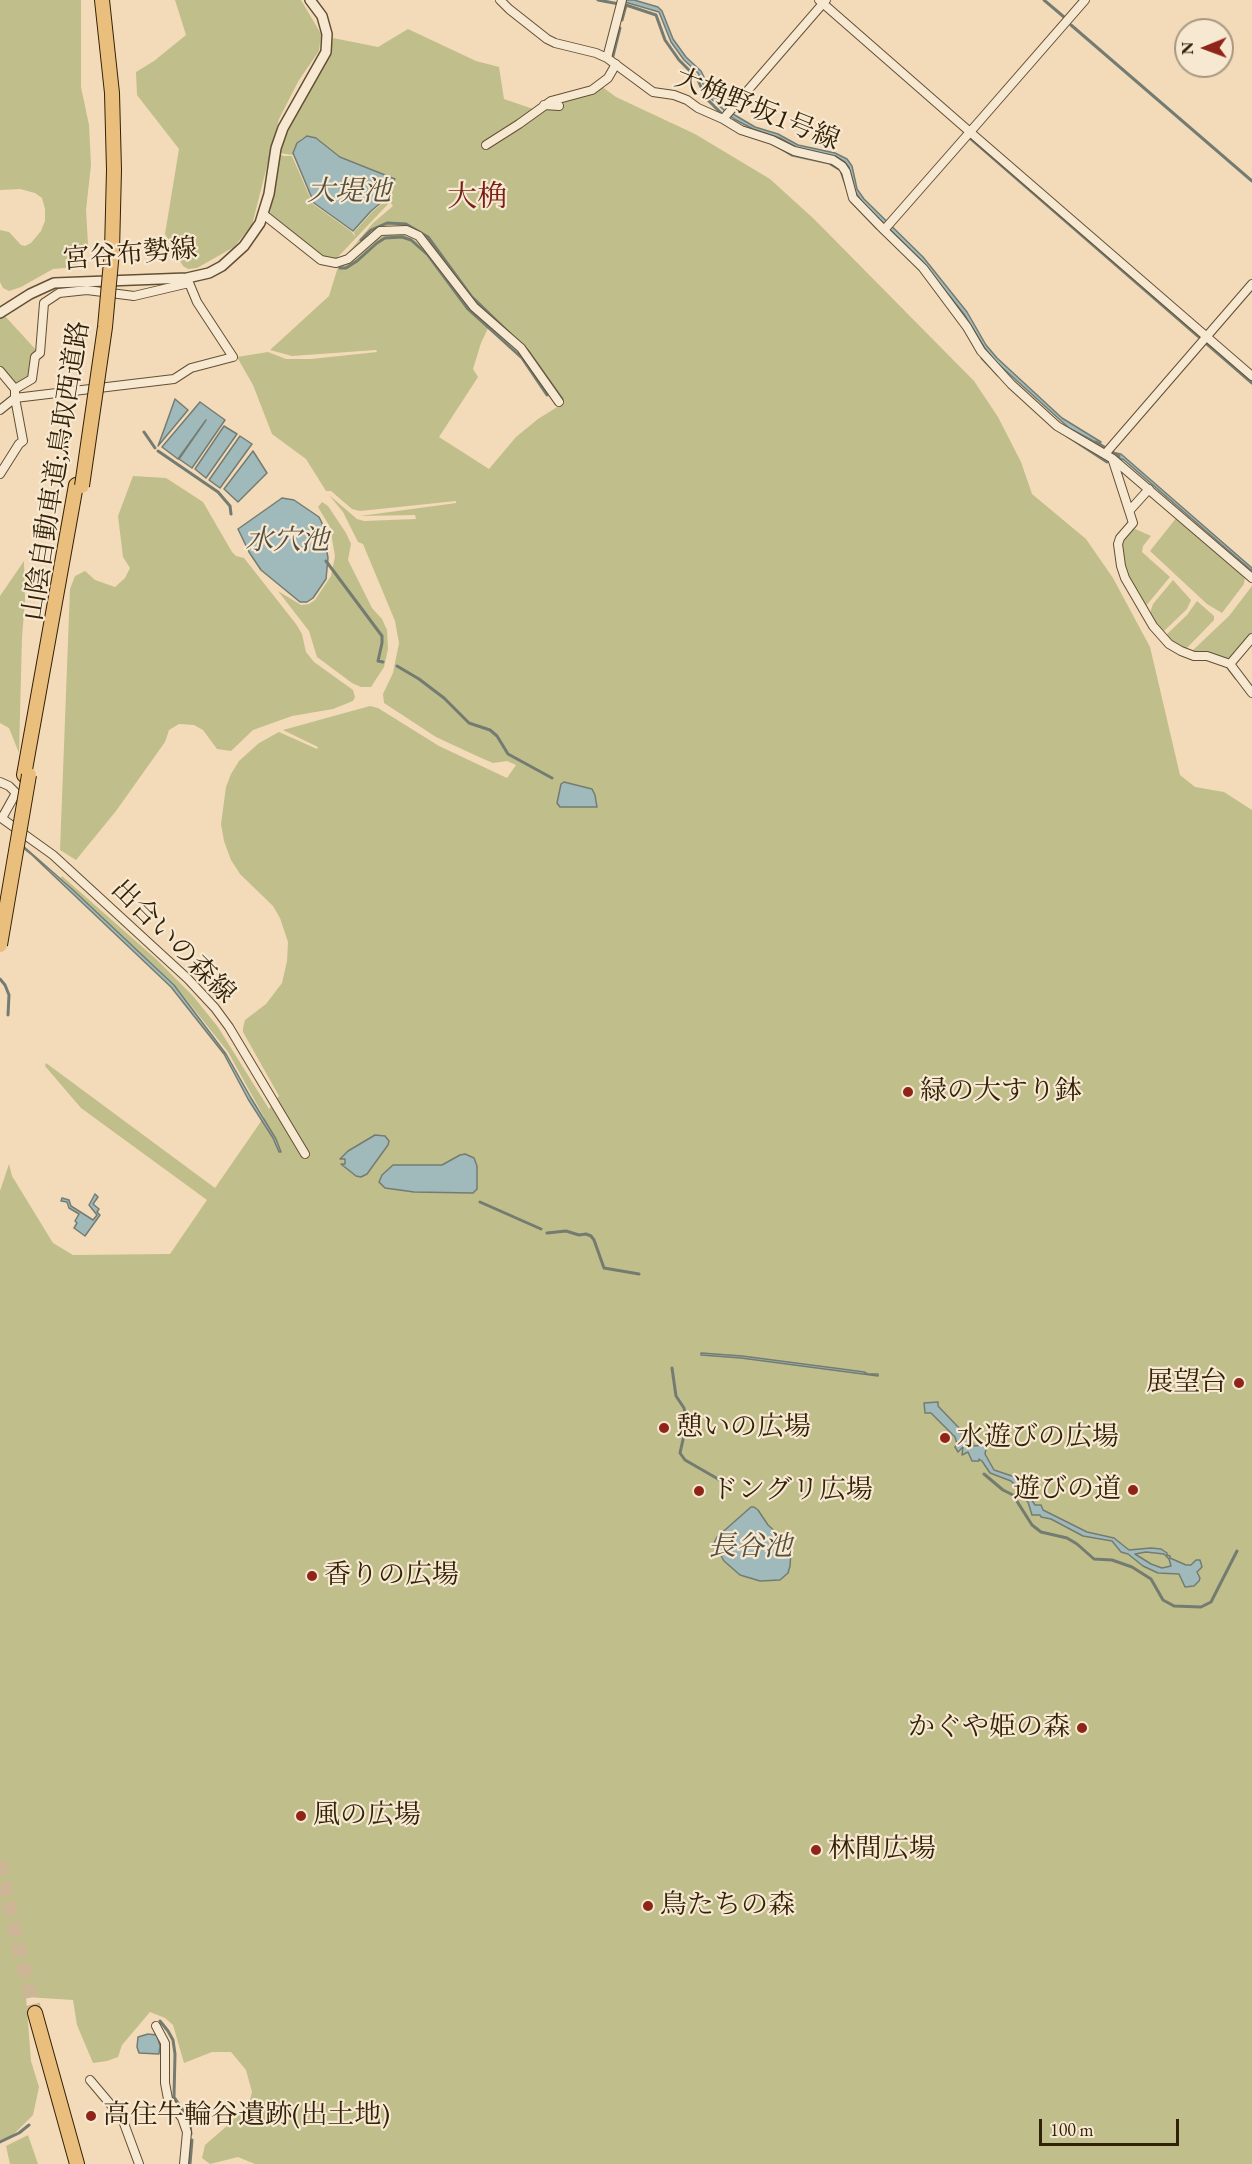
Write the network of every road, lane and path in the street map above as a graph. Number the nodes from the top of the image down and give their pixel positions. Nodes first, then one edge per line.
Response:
1 (96, 0) edge
2 (102, 0) edge
3 (310, 0) edge
4 (500, 0) edge
5 (622, 0) edge
6 (1085, 0) edge
7 (823, 1) edge
8 (608, 58) junction
9 (616, 64) junction
10 (544, 105) junction
11 (559, 106) dead end
12 (723, 118) junction
13 (970, 132) junction
14 (486, 145) dead end
15 (263, 214) junction
16 (884, 230) junction
17 (109, 251) junction
18 (188, 281) junction
19 (1252, 284) edge
20 (0, 313) edge
21 (1206, 337) junction
22 (0, 371) edge
23 (1252, 376) edge
24 (15, 389) junction
25 (15, 398) junction
26 (559, 402) dead end
27 (0, 410) edge
28 (1105, 454) junction
29 (1113, 459) junction
30 (0, 474) edge
31 (1149, 489) junction
32 (1130, 510) junction
33 (1252, 578) edge
34 (1252, 638) edge
35 (1230, 664) junction
36 (1252, 693) edge
37 (27, 775) junction
38 (0, 783) edge
39 (1, 818) edge
40 (0, 922) edge
41 (0, 945) edge
42 (305, 1154) dead end
43 (33, 2014) tunnel mouth
44 (156, 2026) dead end
45 (90, 2080) dead end
46 (60, 2115) junction
47 (71, 2164) edge
48 (77, 2164) edge
49 (139, 2164) edge
50 (184, 2164) edge

1 - 17 highway, 山陰自動車道;鳥取西道路
2 - 17 highway, 山陰自動車道;鳥取西道路
3 - 15 street, 宮谷布勢線
4 - 8 street, 大桷野坂1号線
5 - 8 street
6 - 13 street
7 - 12 street
7 - 13 street
8 - 9 street, 大桷野坂1号線
9 - 10 street
9 - 12 street, 大桷野坂1号線
10 - 11 street
10 - 14 street
12 - 16 street, 大桷野坂1号線
13 - 16 street
13 - 21 street
15 - 18 street, 宮谷布勢線
15 - 26 street
16 - 28 street, 大桷野坂1号線
17 - 37 highway, 山陰自動車道;鳥取西道路
18 - 20 street, 宮谷布勢線
18 - 24 street
18 - 25 street
19 - 21 street
21 - 23 street
21 - 28 street
22 - 24 street
24 - 25 street
25 - 27 street
25 - 30 street
28 - 29 street, 大桷野坂1号線
29 - 31 street, 大桷野坂1号線
29 - 32 street
31 - 32 street
31 - 33 street, 大桷野坂1号線
32 - 35 street
34 - 35 street
35 - 36 street
37 - 40 highway, 山陰自動車道;鳥取西道路, bridge
37 - 41 highway, 山陰自動車道;鳥取西道路, bridge
38 - 39 street
39 - 42 street, 出合いの森線
43 - 46 highway
44 - 50 street
45 - 49 street
46 - 47 highway
46 - 48 highway

